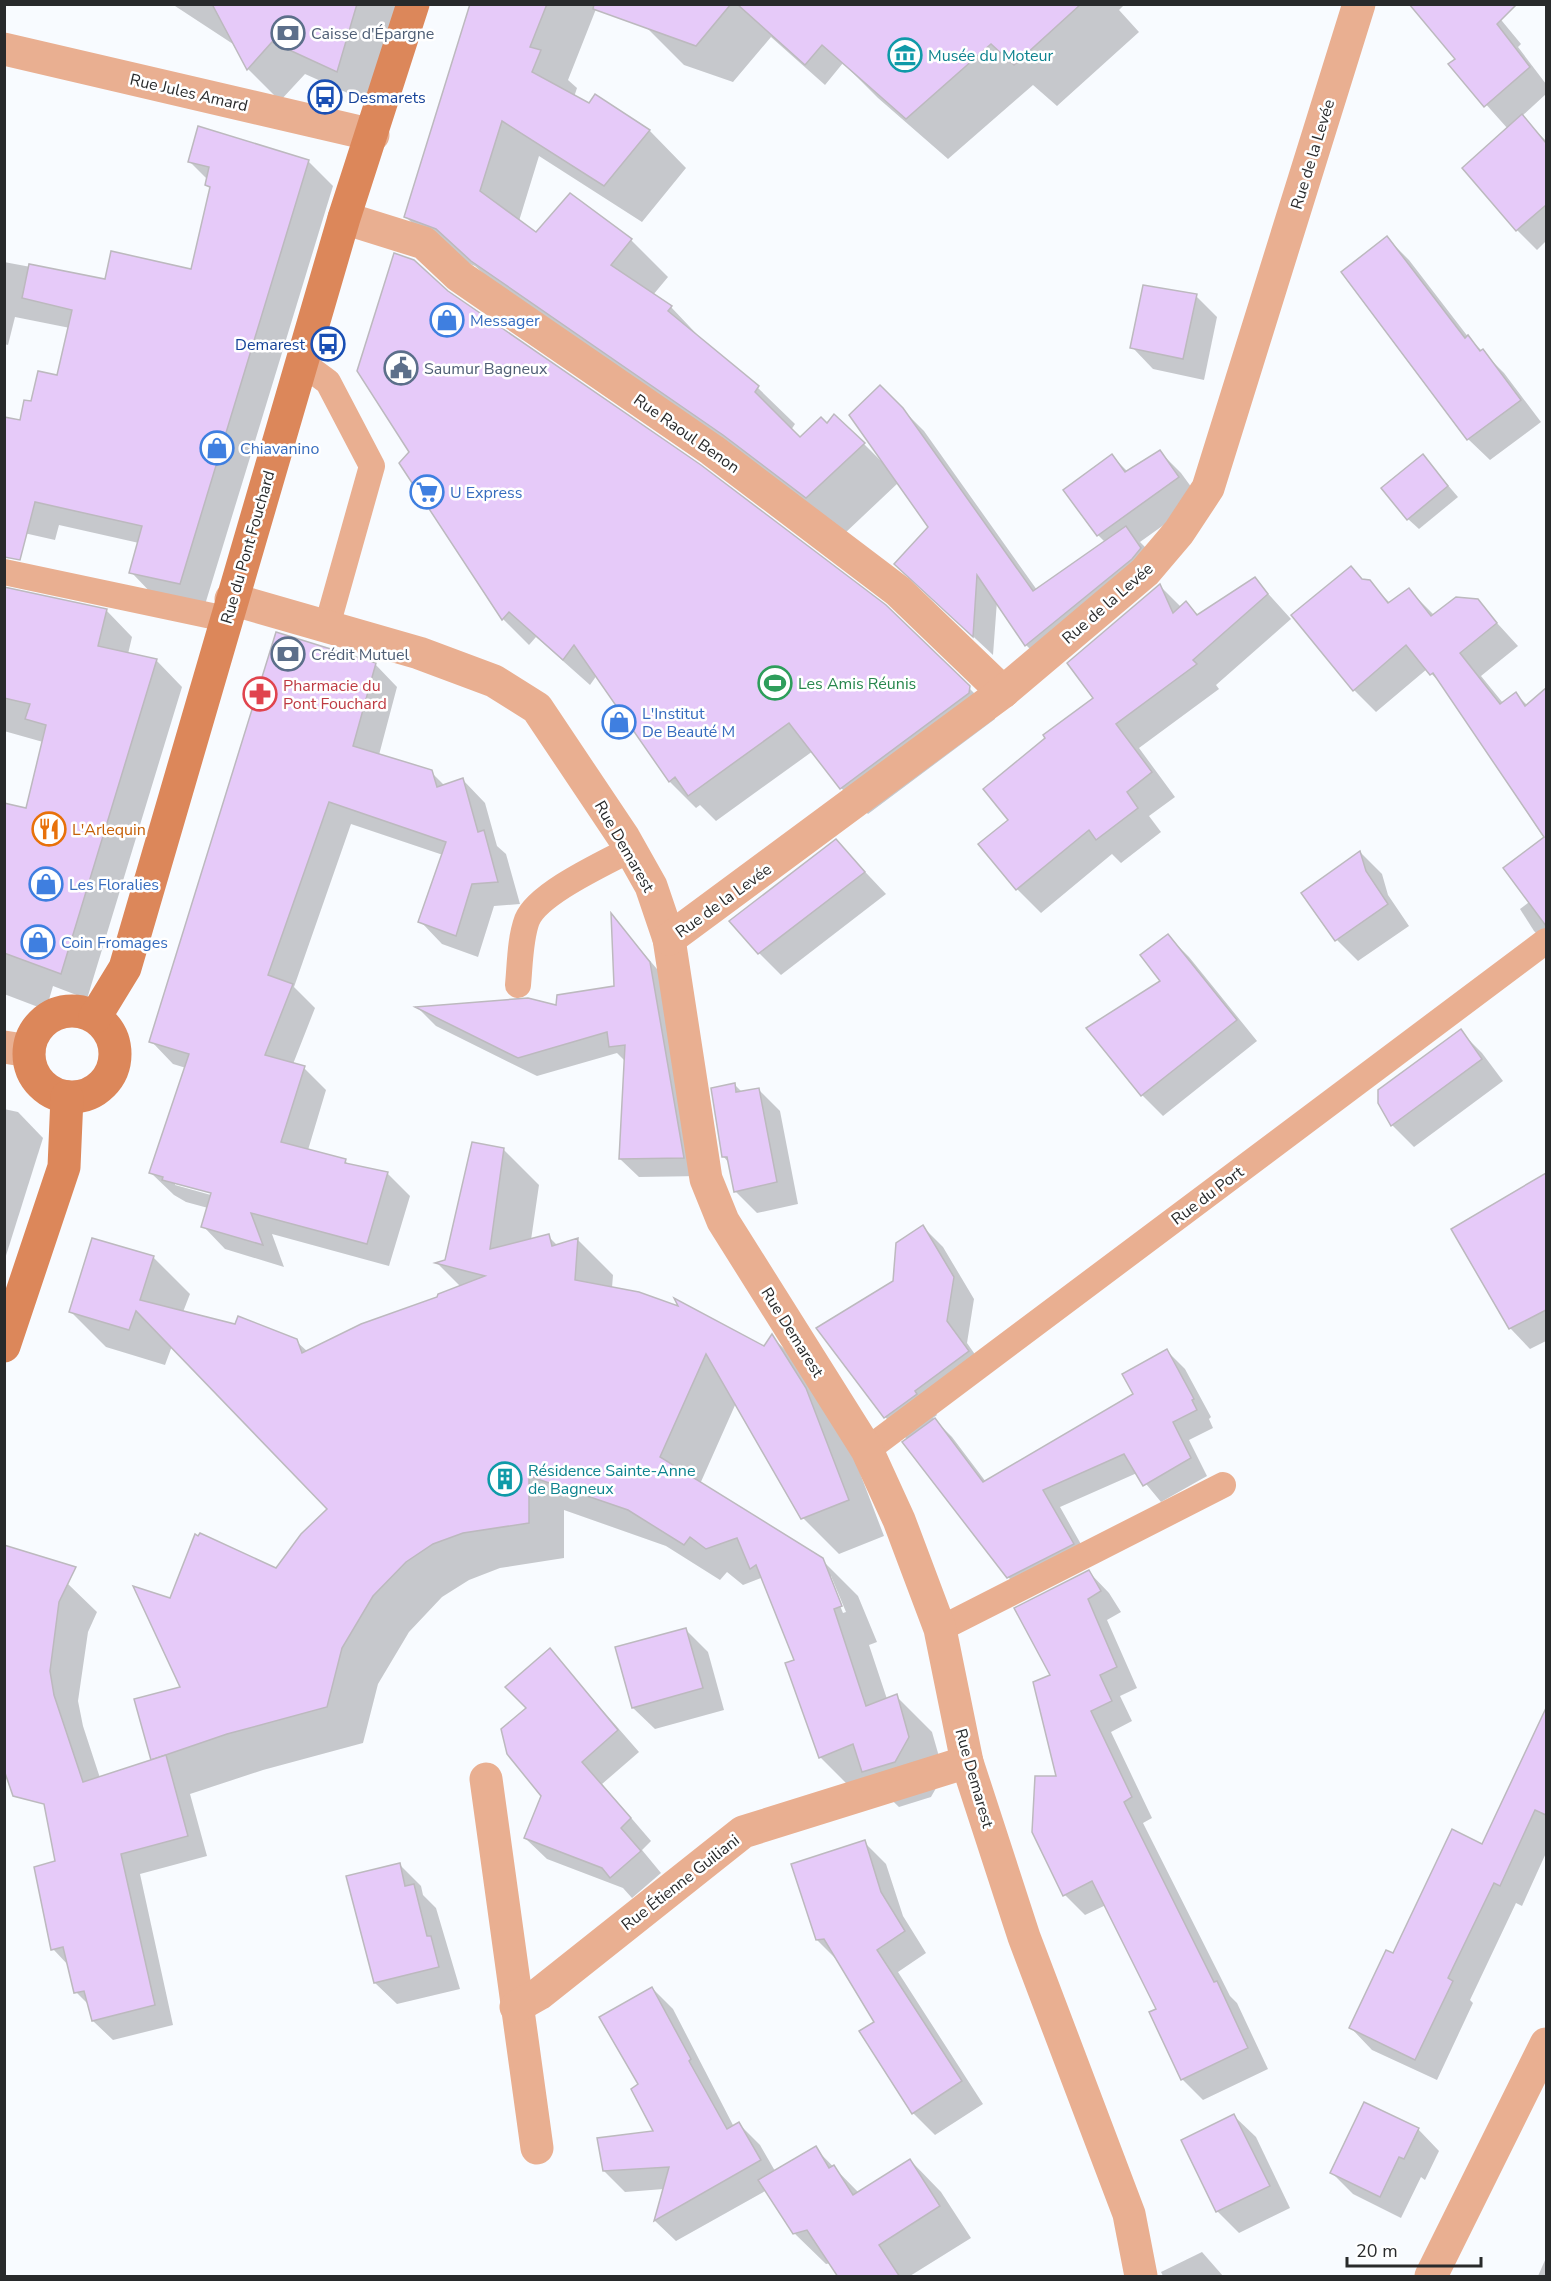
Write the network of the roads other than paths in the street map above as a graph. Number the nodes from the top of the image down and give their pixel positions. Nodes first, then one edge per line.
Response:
1 (413, 4) edge
2 (1359, 4) edge
3 (4, 49) edge
4 (373, 135) junction
5 (344, 218) junction
6 (301, 362) junction
7 (4, 572) edge
8 (229, 609) junction
9 (327, 626) junction
10 (1003, 692) junction
11 (631, 849) junction
12 (669, 939) junction
13 (1546, 941) edge
14 (518, 985) dead end
15 (95, 1017) junction
16 (17, 1049) edge
17 (67, 1097) junction
18 (4, 1346) edge
19 (867, 1450) junction
20 (1223, 1485) dead end
21 (940, 1629) junction
22 (967, 1762) junction
23 (486, 1779) dead end
24 (516, 2007) junction
25 (1546, 2044) edge
26 (537, 2148) dead end
27 (1140, 2277) edge
28 (1431, 2277) edge

1 - 4 main road, Rue du Pont Fouchard
2 - 10 street, Rue de la Levée
3 - 4 street, Rue Jules Amard
4 - 5 main road, Rue du Pont Fouchard
5 - 6 main road, Rue du Pont Fouchard
5 - 10 street, Rue Raoul Benon
6 - 8 main road, Rue du Pont Fouchard
6 - 9 lane
7 - 8 lane
8 - 9 street, Rue Demarest
8 - 15 main road, Rue du Pont Fouchard
9 - 11 street, Rue Demarest
10 - 12 street, Rue de la Levée
11 - 12 street, Rue Demarest
11 - 14 lane
12 - 19 street, Rue Demarest
13 - 19 lane, Rue du Port
15 - 16 main road
15 - 17 main road
16 - 17 main road
17 - 18 main road
19 - 21 street, Rue Demarest
20 - 21 lane
21 - 22 street, Rue Demarest
22 - 24 street, Rue Étienne Guiliani
22 - 27 street, Rue Demarest
23 - 24 street
24 - 26 street
25 - 28 street

